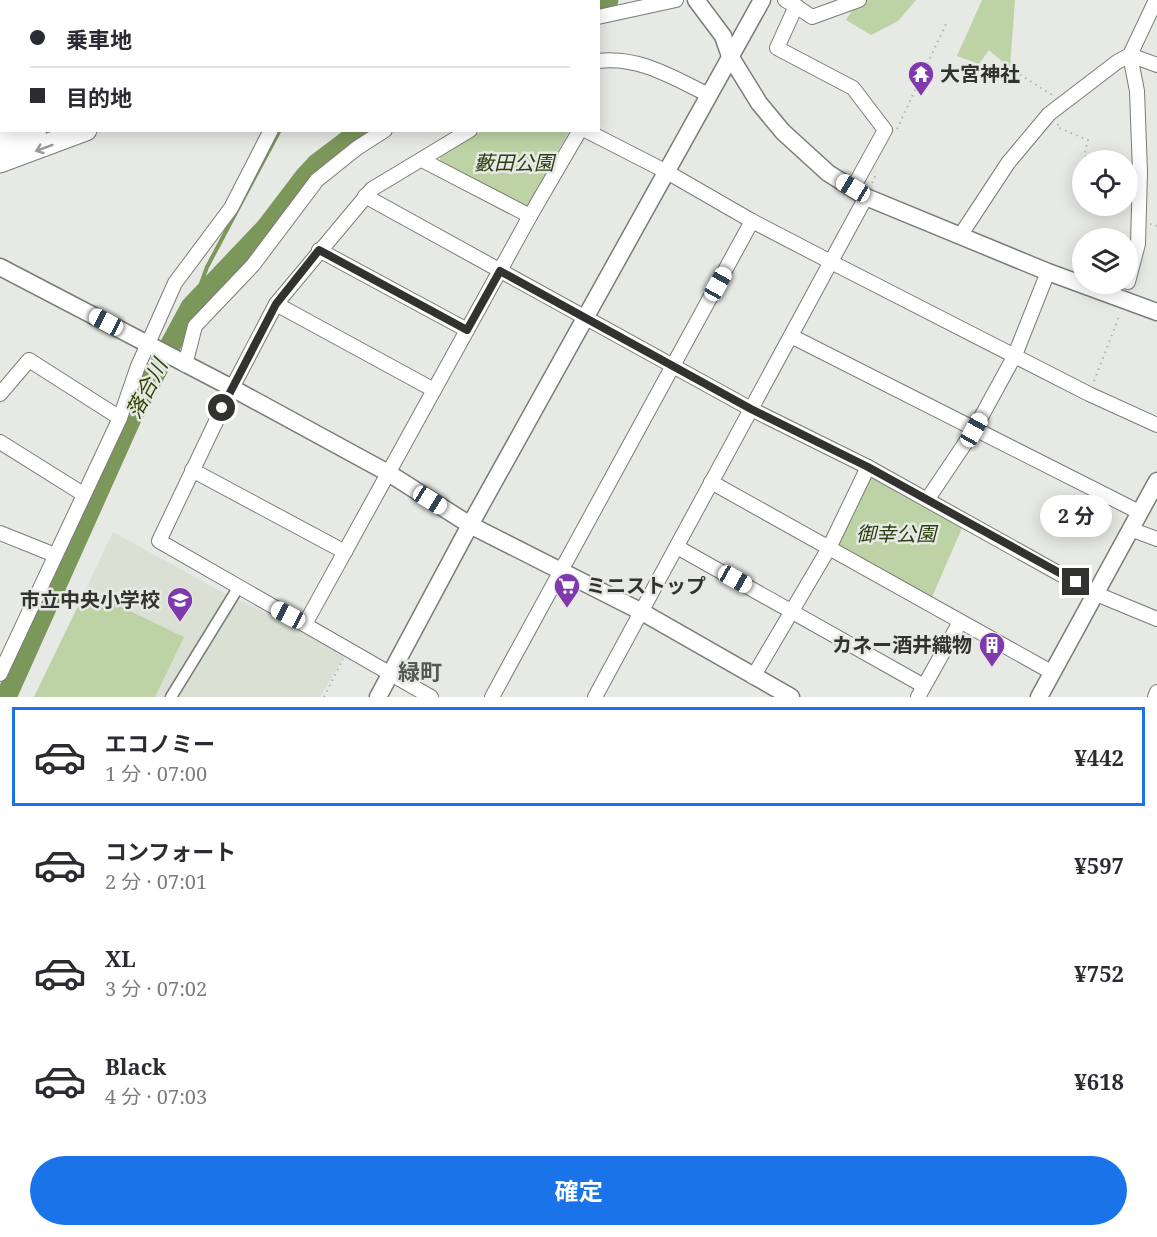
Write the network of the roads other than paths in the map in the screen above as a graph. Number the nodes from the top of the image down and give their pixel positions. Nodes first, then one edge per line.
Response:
1 (676, 0) edge
2 (696, 0) edge
3 (762, 0) edge
4 (859, 0) edge
5 (1156, 0) edge
6 (790, 3) edge
7 (600, 17) edge
8 (1130, 55) junction
9 (730, 56) junction
10 (600, 61) edge
11 (1157, 65) edge
12 (709, 95) junction
13 (81, 132) edge
14 (270, 132) edge
15 (382, 132) edge
16 (467, 132) edge
17 (579, 132) edge
18 (589, 132) edge
19 (422, 160) junction
20 (0, 162) edge
21 (667, 172) junction
22 (859, 192) junction
23 (365, 196) junction
24 (530, 216) junction
25 (752, 221) junction
26 (960, 236) junction
27 (1138, 244) edge
28 (319, 250) junction
29 (831, 262) junction
30 (0, 267) edge
31 (500, 271) junction
32 (1048, 272) junction
33 (1072, 278) edge
34 (1129, 294) edge
35 (276, 304) junction
36 (1157, 312) edge
37 (587, 319) junction
38 (467, 330) junction
39 (791, 336) junction
40 (148, 345) junction
41 (1015, 355) junction
42 (185, 365) junction
43 (672, 366) junction
44 (232, 388) junction
45 (435, 390) junction
46 (0, 394) edge
47 (751, 409) junction
48 (120, 418) junction
49 (1157, 425) edge
50 (974, 430) junction
51 (0, 442) edge
52 (868, 467) junction
53 (192, 470) junction
54 (390, 474) junction
55 (1157, 481) edge
56 (711, 482) junction
57 (83, 494) junction
58 (927, 500) junction
59 (1139, 512) junction
60 (470, 525) junction
61 (1130, 529) junction
62 (0, 532) edge
63 (1157, 540) edge
64 (677, 547) junction
65 (829, 548) junction
66 (345, 552) junction
67 (55, 555) junction
68 (561, 571) junction
69 (238, 588) junction
70 (1094, 593) junction
71 (792, 611) junction
72 (642, 612) junction
73 (1157, 619) edge
74 (960, 622) junction
75 (305, 624) junction
76 (392, 672) junction
77 (1053, 673) junction
78 (0, 674) edge
79 (753, 677) junction
80 (921, 692) edge
81 (1157, 692) edge
82 (171, 697) edge
83 (378, 697) edge
84 (431, 697) edge
85 (492, 697) edge
86 (595, 697) edge
87 (791, 697) edge
88 (1039, 697) edge
89 (1155, 697) edge

1 - 7 street
2 - 9 street
3 - 9 street
4 - 6 street
5 - 8 street
6 - 22 street
8 - 11 street
8 - 26 street
8 - 27 street
9 - 12 street
9 - 22 street
10 - 12 street
12 - 21 street
13 -> 20 highway
14 - 40 street
15 - 42 street
16 - 19 street
17 - 24 street
18 - 21 street
19 - 23 street
19 - 24 street
21 - 25 street
21 - 37 street
22 - 26 street
22 - 29 street
23 - 28 street
23 - 31 street
24 - 31 street
25 - 29 street
25 - 43 street
26 - 32 street
28 - 35 street
28 - 38 street
29 - 39 street
29 - 41 street
30 - 40 street
31 - 37 street
31 - 38 street
32 - 33 street
32 - 41 street
34 - 36 street
35 - 44 street
35 - 45 street
37 - 43 street
37 - 60 street
38 - 45 street
39 - 47 street
39 - 50 street
40 - 42 street
40 - 48 street
41 - 49 street
41 - 50 street
42 - 44 street
43 - 47 street
43 - 68 street
44 - 53 street
44 - 54 street
45 - 54 street
46 - 48 street
47 - 52 street
47 - 56 street
48 - 57 street
50 - 58 street
50 - 59 street
51 - 57 street
52 - 58 street
52 - 65 street
53 - 66 street
53 - 69 street
54 - 60 street
54 - 66 street
55 - 59 street
56 - 64 street
56 - 65 street
57 - 67 street
58 - 70 street
59 - 61 street
60 - 68 street
60 - 76 street
61 - 63 street
61 - 70 street
62 - 67 street
64 - 71 street
64 - 72 street
65 - 71 street
65 - 74 street
66 - 75 street
67 - 78 street
68 - 72 street
68 - 85 street
69 - 75 street
69 - 82 street
70 - 73 street
70 - 77 street
71 - 79 street
71 - 80 street
72 - 79 street
72 - 86 street
74 - 77 street
74 - 80 street
75 - 76 street
76 - 83 street
76 - 84 street
77 - 88 street
79 - 87 street
81 - 89 street

